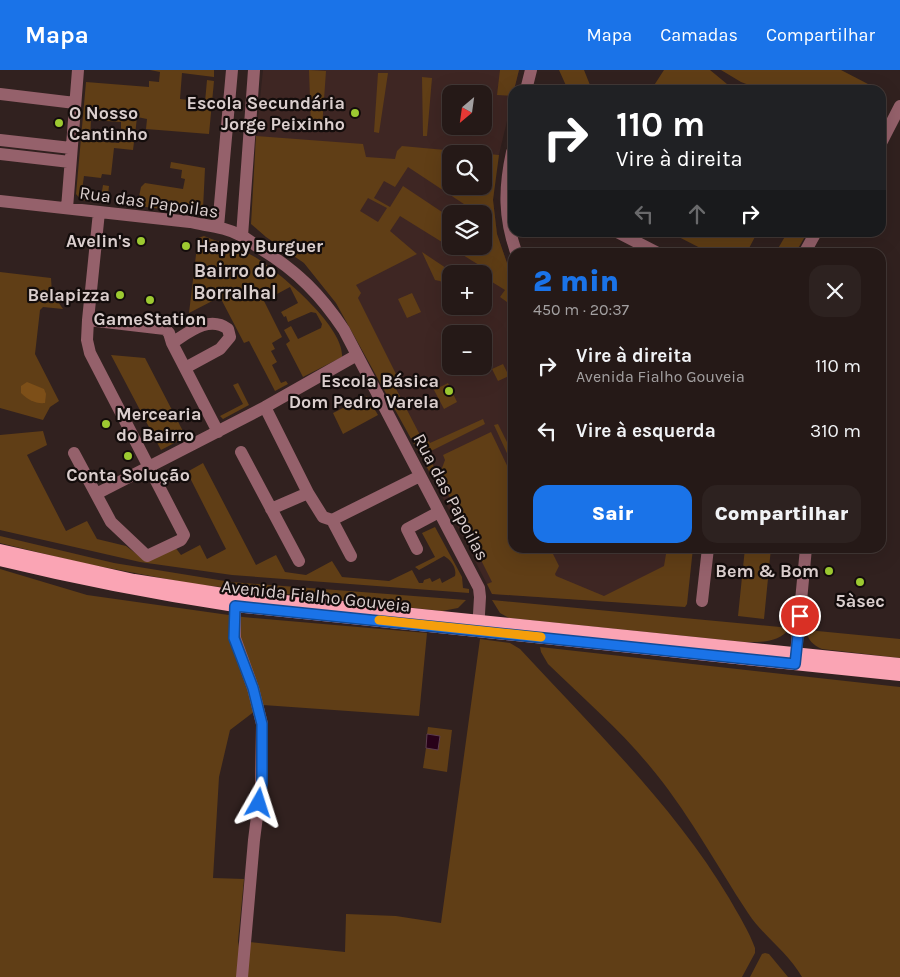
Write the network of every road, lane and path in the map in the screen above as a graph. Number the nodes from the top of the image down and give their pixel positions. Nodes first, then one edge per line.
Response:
1 (78, 70) edge
2 (232, 70) edge
3 (254, 70) edge
4 (531, 70) edge
5 (527, 85) edge
6 (0, 94) edge
7 (75, 103) junction
8 (900, 106) edge
9 (886, 133) edge
10 (0, 140) edge
11 (71, 148) junction
12 (0, 154) edge
13 (70, 162) junction
14 (508, 187) edge
15 (0, 201) edge
16 (67, 208) junction
17 (99, 212) junction
18 (508, 225) edge
19 (218, 227) junction
20 (242, 236) junction
21 (628, 237) edge
22 (813, 237) edge
23 (648, 248) edge
24 (807, 248) edge
25 (88, 320) junction
26 (172, 343) junction
27 (357, 356) junction
28 (185, 368) junction
29 (265, 408) junction
30 (218, 432) junction
31 (242, 452) dead end
32 (74, 453) dead end
33 (148, 467) junction
34 (420, 476) junction
35 (308, 493) junction
36 (96, 494) junction
37 (271, 509) junction
38 (439, 512) junction
39 (332, 520) junction
40 (417, 549) dead end
41 (0, 550) edge
42 (707, 553) edge
43 (806, 553) edge
44 (352, 556) dead end
45 (0, 560) edge
46 (299, 561) dead end
47 (702, 601) dead end
48 (235, 606) junction
49 (478, 625) junction
50 (795, 659) junction
51 (900, 664) edge
52 (900, 675) edge
53 (242, 977) edge

1 - 7 street
2 - 19 street
3 - 20 street
4 - 5 street
6 - 7 street
7 - 11 street
8 - 9 street
10 - 11 street
11 - 13 street
12 - 13 street
13 - 16 street
14 - 18 street
15 - 16 street, Rua das Papoilas
16 - 17 street, Rua das Papoilas
17 - 19 street, Rua das Papoilas
17 - 25 street
19 - 20 street, Rua das Papoilas
20 - 27 street, Rua das Papoilas
21 - 23 street
22 - 24 street
25 - 26 street
25 - 33 street
26 - 28 street
26 - 28 street
27 - 29 street
27 - 34 street, Rua das Papoilas
28 - 30 street
29 - 30 street
29 - 35 street
30 - 33 street
31 - 37 street
32 - 36 street
33 - 36 street
33 - 36 street
34 - 38 street, Rua das Papoilas
34 - 39 street
35 - 37 street
35 - 39 street
37 - 46 street
38 - 40 street
38 - 49 street, Rua das Papoilas
39 - 44 street
41 - 49 main road, Avenida Fialho Gouveia
42 - 47 street
43 - 50 street
45 - 48 main road, Avenida Fialho Gouveia
48 - 49 main road, Avenida Fialho Gouveia
48 - 53 street
49 - 50 main road, Avenida Fialho Gouveia
50 - 51 main road, Avenida Fialho Gouveia
50 - 52 main road, Avenida Fialho Gouveia

